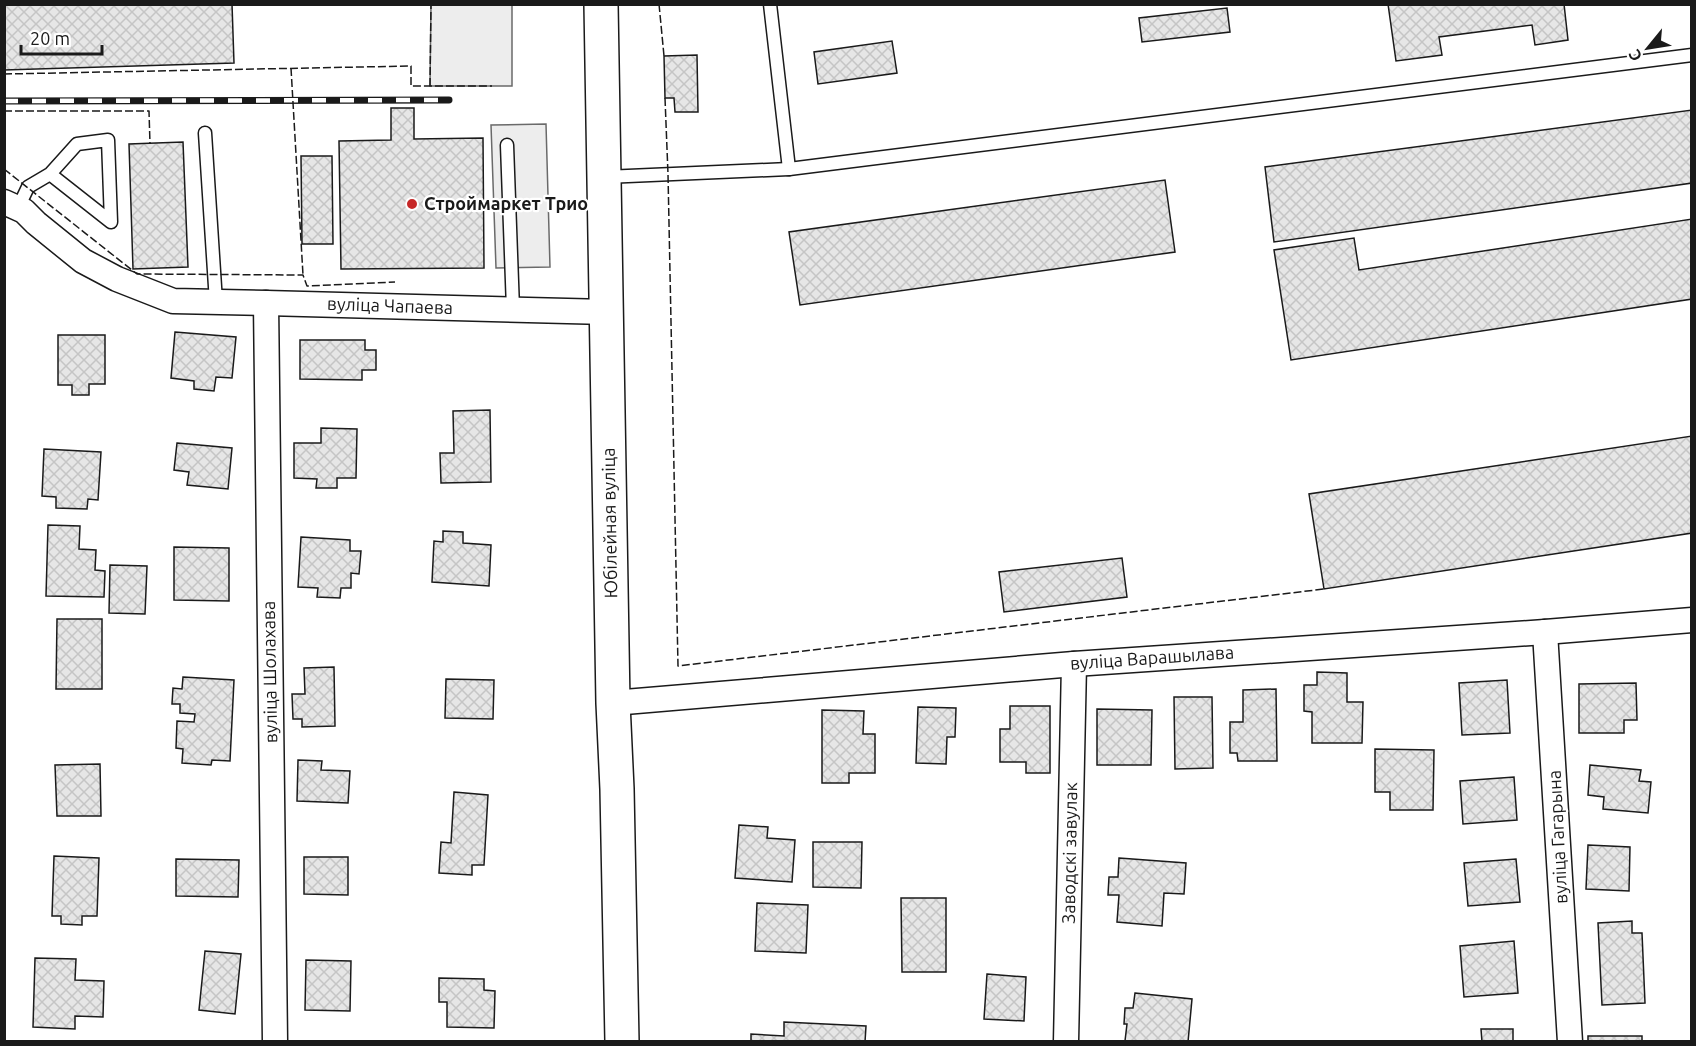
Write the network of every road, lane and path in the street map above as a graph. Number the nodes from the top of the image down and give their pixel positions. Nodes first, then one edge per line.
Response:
1 (601, 4) edge
2 (770, 4) edge
3 (1692, 55) edge
4 (205, 133) dead end
5 (507, 145) dead end
6 (789, 169) junction
7 (50, 174) junction
8 (604, 177) junction
9 (11, 205) edge
10 (216, 302) junction
11 (266, 303) junction
12 (513, 309) junction
13 (607, 312) junction
14 (1692, 620) edge
15 (1545, 632) junction
16 (1074, 664) junction
17 (613, 703) junction
18 (275, 1041) edge
19 (622, 1041) edge
20 (1066, 1041) edge
21 (1570, 1041) edge

1 - 8 main road, Юбілейная вуліца
2 - 6 lane
3 - 6 lane
4 - 10 lane
5 - 12 lane
6 - 8 lane
7 - 7 lane
7 - 9 lane
8 - 13 main road, Юбілейная вуліца
9 - 10 street, вуліца Чапаева
10 - 11 street, вуліца Чапаева
11 - 12 street, вуліца Чапаева
11 - 18 street, вуліца Шолахава
12 - 13 street, вуліца Чапаева
13 - 17 main road, Юбілейная вуліца
14 - 15 street, вуліца Варашылава
15 - 16 street, вуліца Варашылава
15 - 21 street, вуліца Гагарына
16 - 17 street, вуліца Варашылава
16 - 20 street, Заводскі завулак
17 - 19 main road, Юбілейная вуліца

